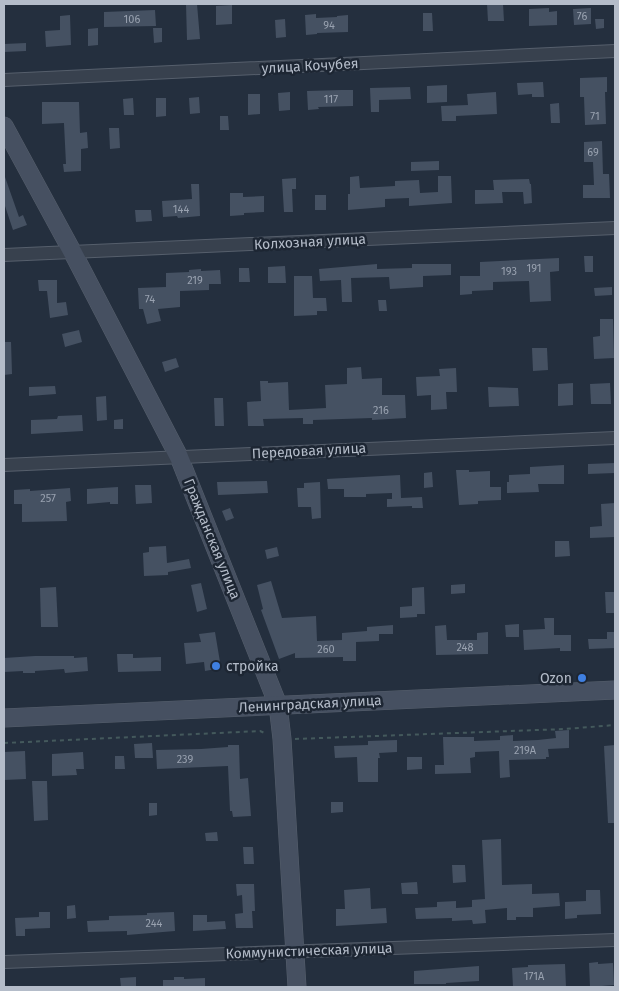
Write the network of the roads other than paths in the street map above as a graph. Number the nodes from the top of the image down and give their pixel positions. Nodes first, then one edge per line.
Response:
1 (615, 51) edge
2 (4, 80) edge
3 (4, 126) edge
4 (615, 228) edge
5 (72, 253) junction
6 (4, 255) edge
7 (615, 438) edge
8 (179, 457) junction
9 (4, 465) edge
10 (615, 690) edge
11 (278, 705) junction
12 (4, 718) edge
13 (615, 940) edge
14 (296, 951) junction
15 (4, 962) edge
16 (297, 987) edge

1 - 2 street, улица Кочубея
3 - 5 main road, Гражданская улица
4 - 5 street, Колхозная улица
5 - 6 street, Колхозная улица
5 - 8 main road, Гражданская улица
7 - 8 street, Передовая улица
8 - 9 street, Передовая улица
8 - 11 main road, Гражданская улица
10 - 11 main road, Ленинградская улица
11 - 12 main road, Ленинградская улица
11 - 14 main road, Гражданская улица
13 - 14 street, Коммунистическая улица
14 - 15 street, Коммунистическая улица
14 - 16 main road, Гражданская улица

